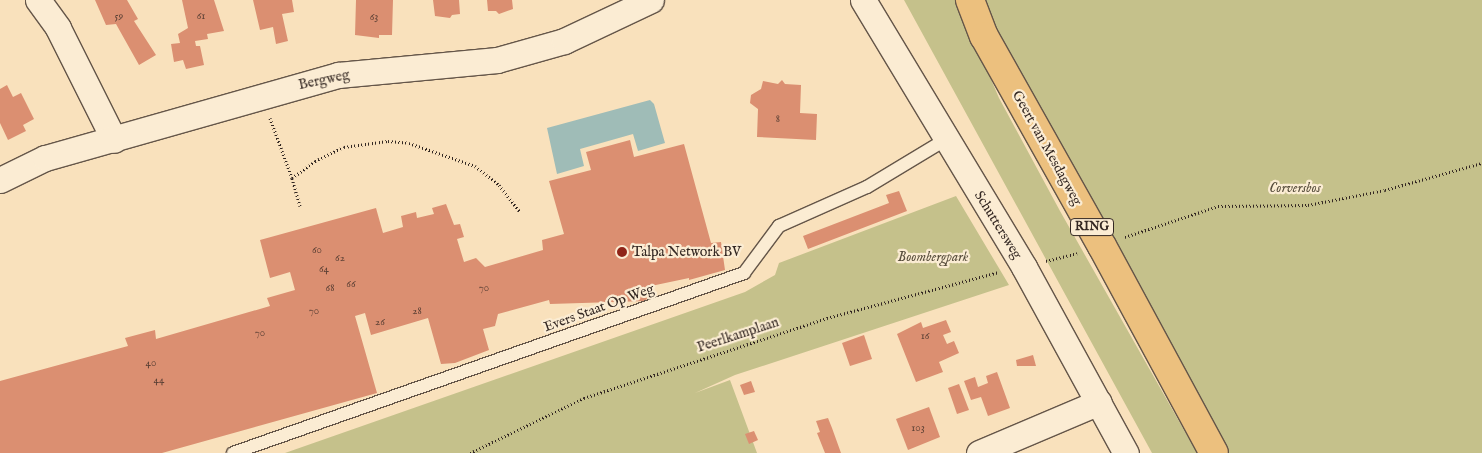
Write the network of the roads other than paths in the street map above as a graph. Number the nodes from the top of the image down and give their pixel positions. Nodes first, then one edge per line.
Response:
1 (38, 0) edge
2 (863, 0) edge
3 (970, 0) edge
4 (635, 3) edge
5 (114, 140) junction
6 (945, 140) junction
7 (0, 180) edge
8 (1100, 402) junction
9 (233, 453) edge
10 (979, 453) edge
11 (1126, 453) edge
12 (1214, 453) edge

1 - 5 street
2 - 6 street, Schuttersweg
3 - 12 main road, Geert van Mesdagweg / RING
4 - 5 street, Bergweg
5 - 7 street, Bergweg
6 - 8 street, Schuttersweg
6 - 9 lane, Evers Staat Op Weg
8 - 10 street
8 - 11 street, Schuttersweg

